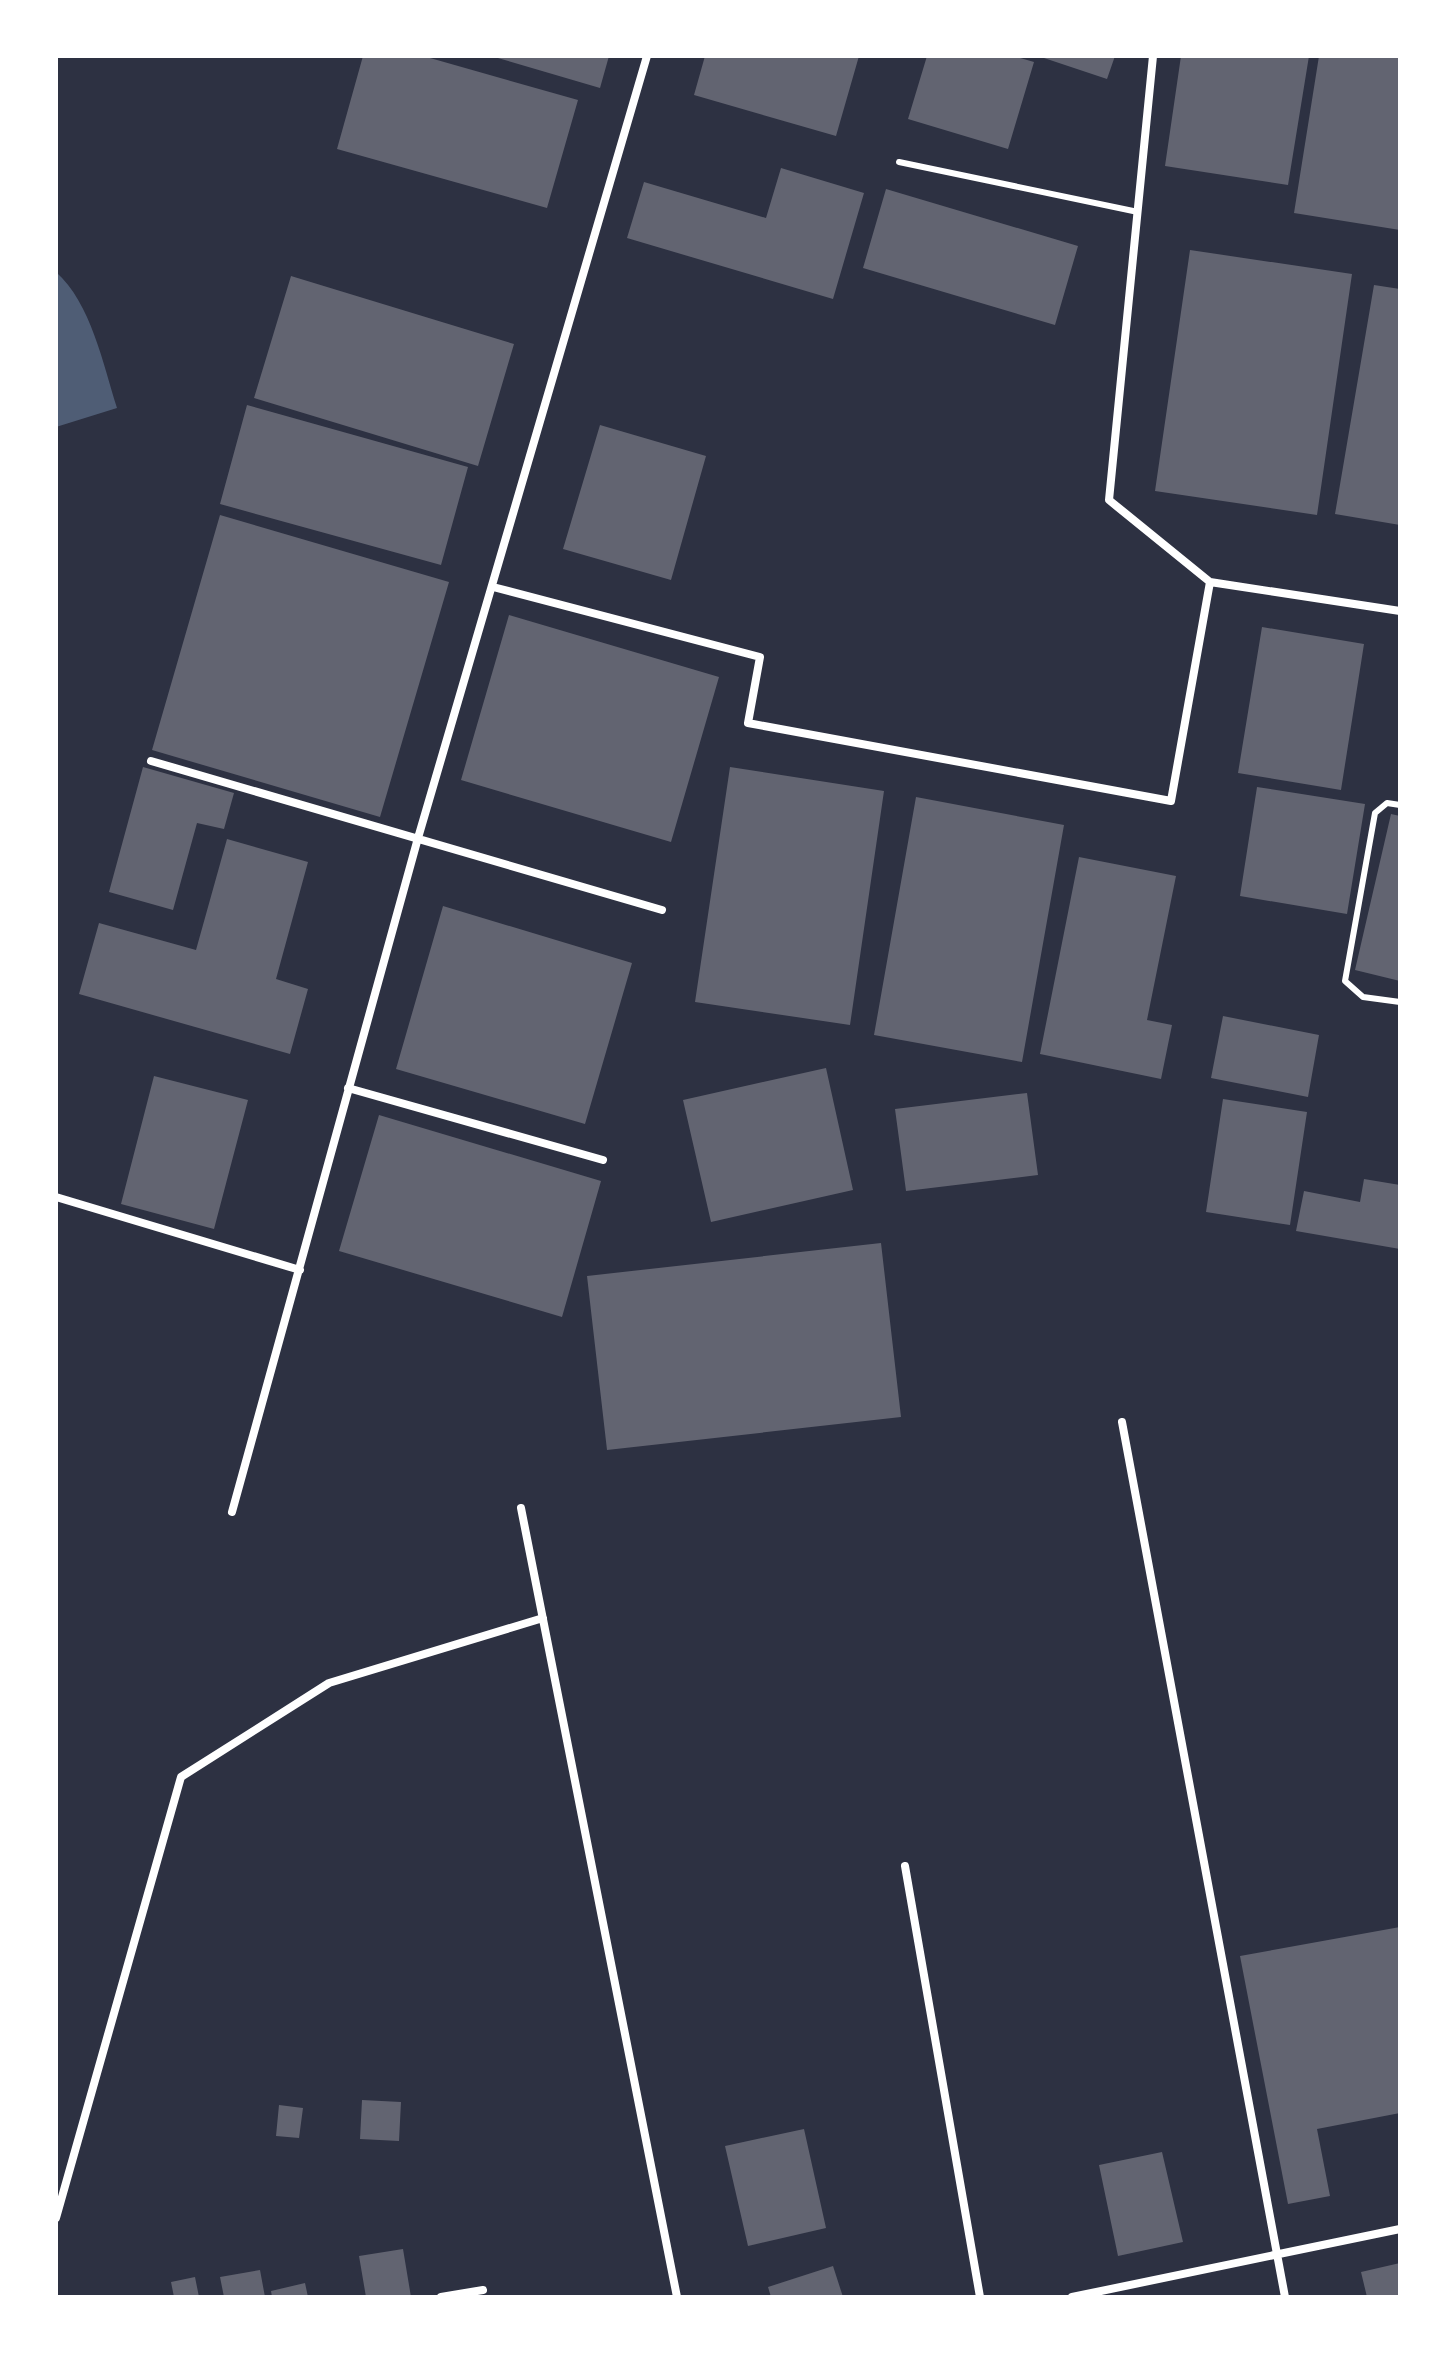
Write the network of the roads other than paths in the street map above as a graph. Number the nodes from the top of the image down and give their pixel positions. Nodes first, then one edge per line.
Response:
1 (647, 56) edge
2 (1153, 56) edge
3 (899, 162) dead end
4 (1138, 212) junction
5 (1210, 582) junction
6 (493, 587) junction
7 (1400, 611) edge
8 (151, 761) dead end
9 (1400, 805) edge
10 (418, 838) junction
11 (662, 910) dead end
12 (1400, 1002) edge
13 (348, 1088) junction
14 (603, 1160) dead end
15 (56, 1197) edge
16 (300, 1270) junction
17 (1122, 1422) dead end
18 (521, 1508) dead end
19 (232, 1512) dead end
20 (543, 1618) junction
21 (905, 1866) dead end
22 (56, 2218) edge
23 (1400, 2229) edge
24 (1277, 2255) junction
25 (483, 2290) dead end
26 (441, 2297) edge
27 (677, 2297) edge
28 (980, 2297) edge
29 (1072, 2297) edge
30 (1285, 2297) edge

1 - 6 street
2 - 4 street
3 - 4 lane
4 - 5 street
5 - 6 street
5 - 7 street
6 - 10 street
8 - 10 street
9 - 12 lane
10 - 11 street
10 - 13 street
13 - 14 street
13 - 16 street
15 - 16 street
16 - 19 street
17 - 24 street
18 - 20 street
20 - 22 street
20 - 27 street
21 - 28 street
23 - 24 street
24 - 29 street
24 - 30 street
25 - 26 street

